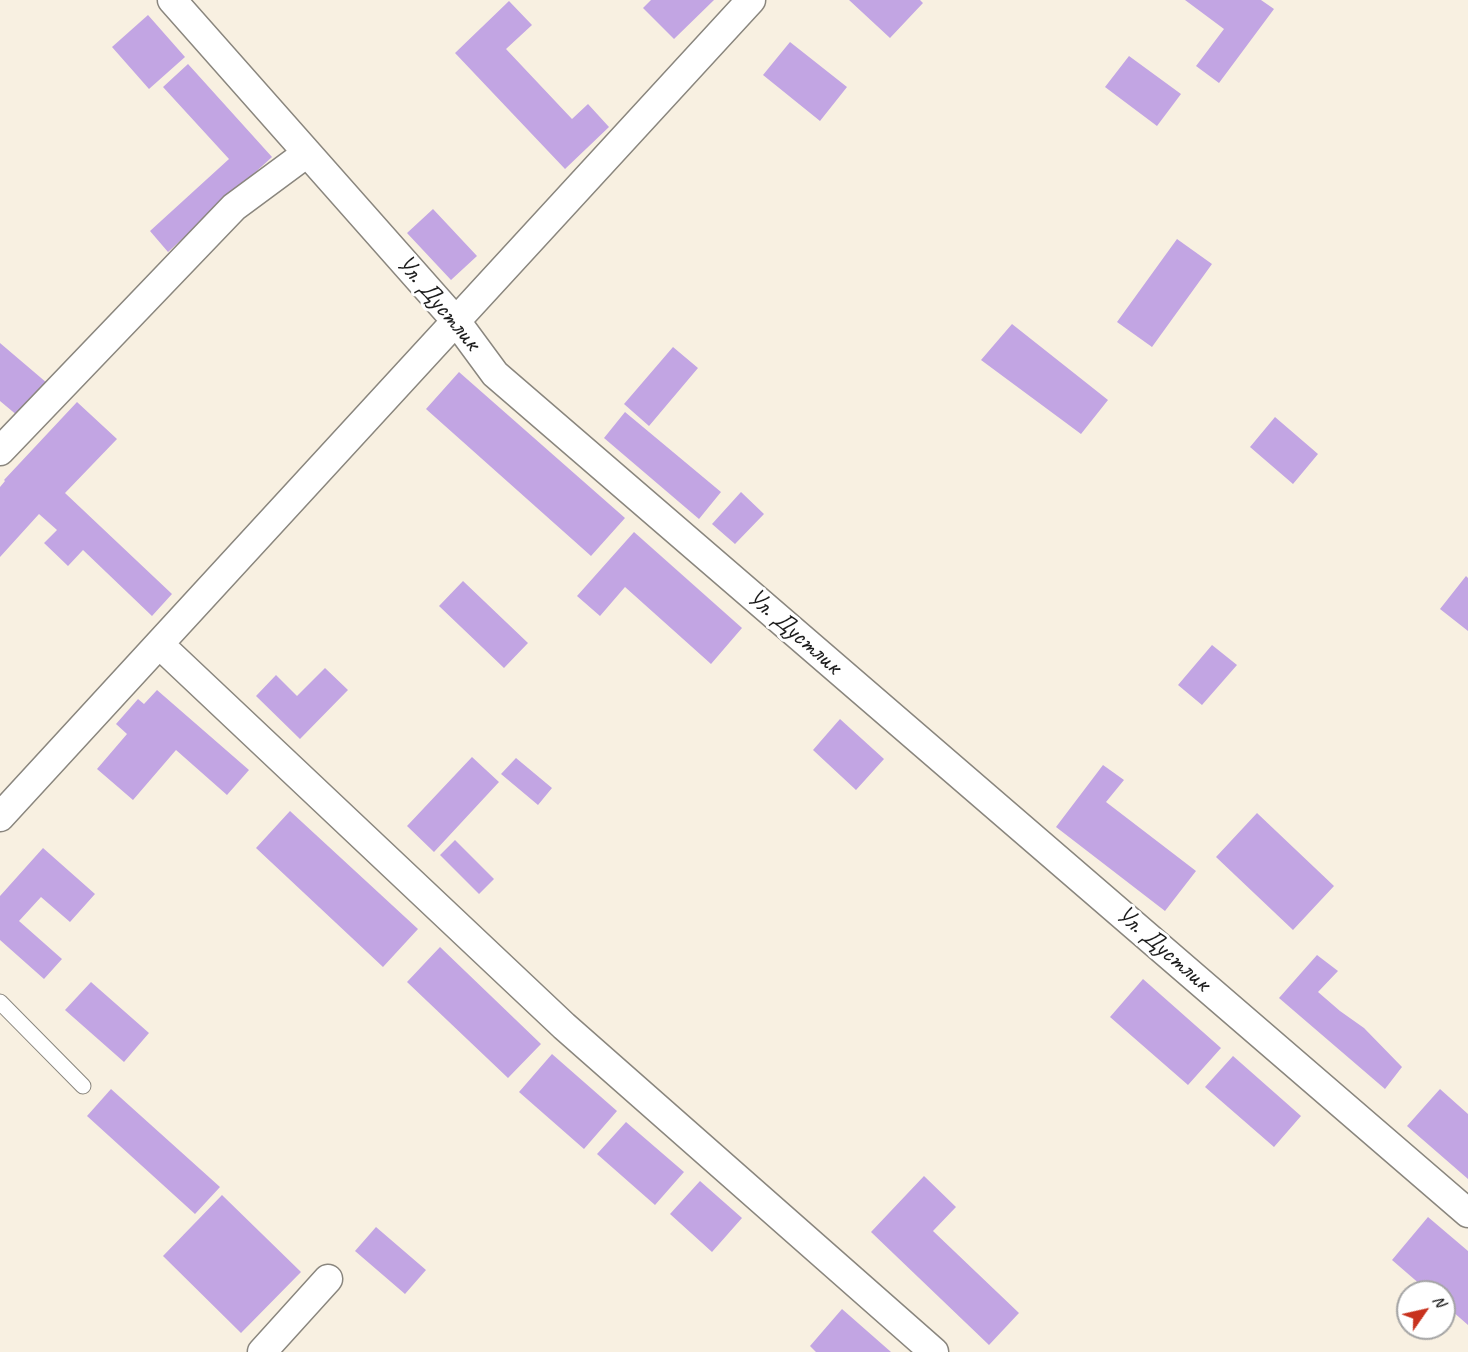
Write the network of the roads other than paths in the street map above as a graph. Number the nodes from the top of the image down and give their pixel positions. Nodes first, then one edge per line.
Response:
1 (172, 0) edge
2 (751, 0) edge
3 (307, 153) junction
4 (456, 321) junction
5 (0, 451) edge
6 (159, 644) junction
7 (0, 817) edge
8 (0, 1002) edge
9 (83, 1086) dead end
10 (1468, 1213) edge
11 (328, 1279) dead end
12 (262, 1352) edge
13 (934, 1352) edge

1 - 3 street, Ул. Дустлик
2 - 4 street
3 - 4 street, Ул. Дустлик
3 - 5 street
4 - 6 street
4 - 10 street, Ул. Дустлик
6 - 7 street
6 - 13 street
8 - 9 lane
11 - 12 street

